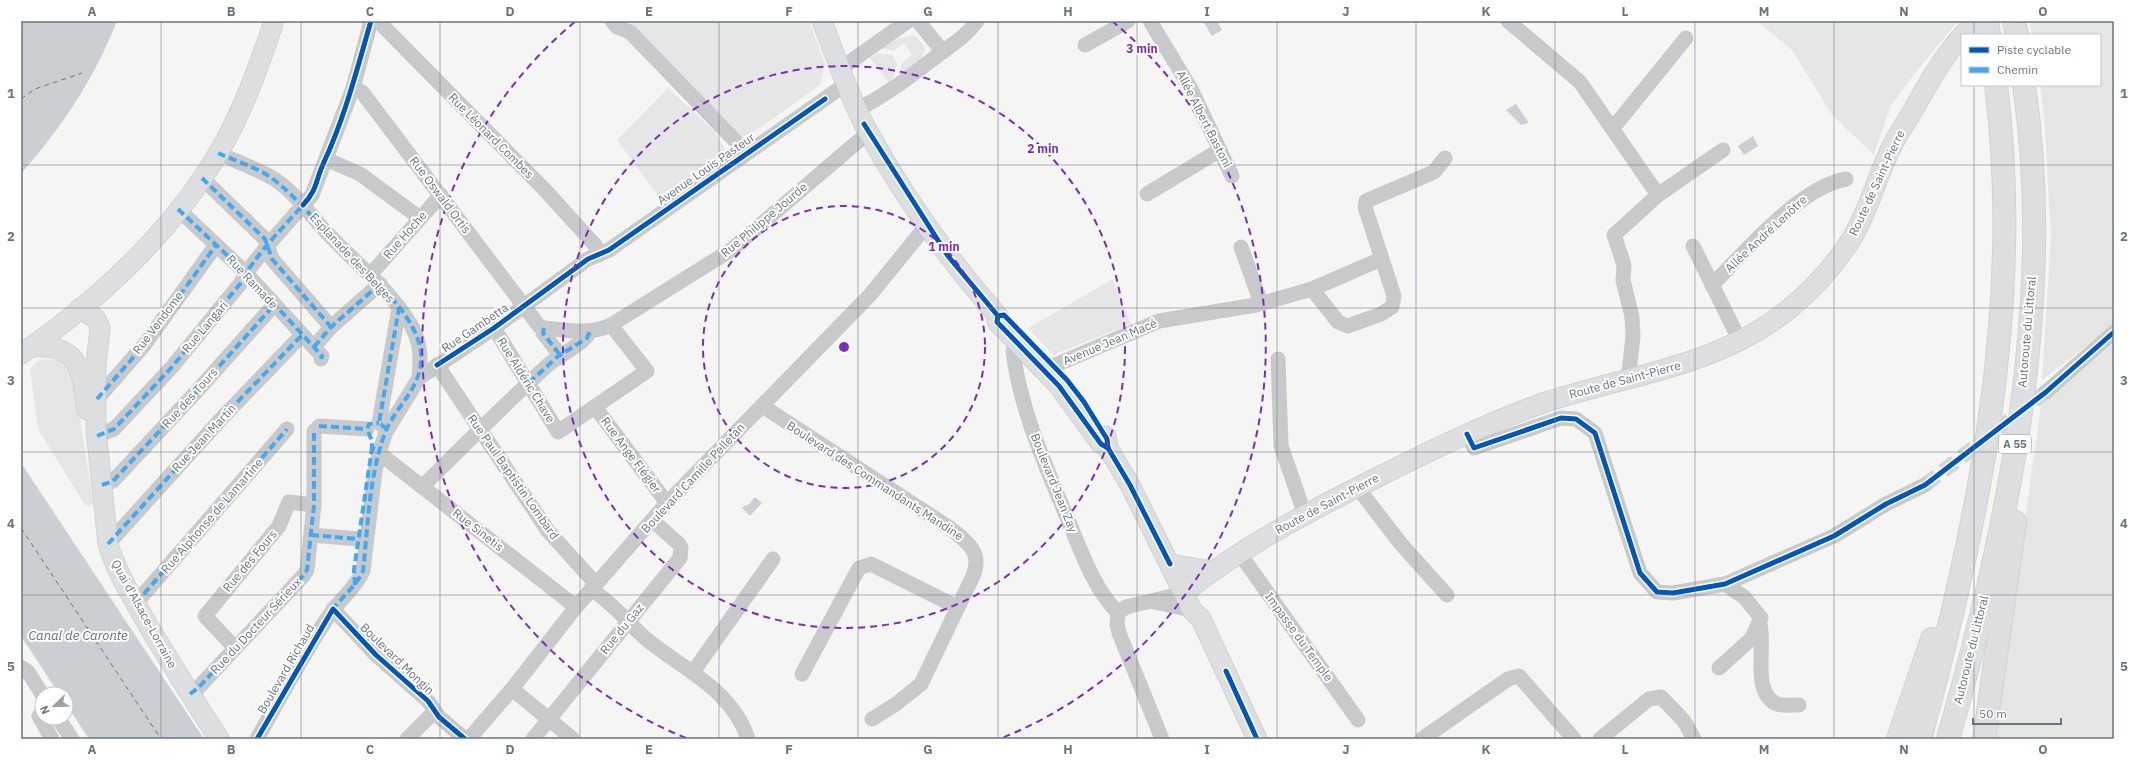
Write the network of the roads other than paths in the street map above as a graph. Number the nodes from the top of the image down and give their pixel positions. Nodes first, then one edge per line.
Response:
1 (274, 21) edge
2 (371, 21) edge
3 (378, 21) edge
4 (612, 21) edge
5 (822, 21) edge
6 (908, 21) edge
7 (918, 21) edge
8 (931, 21) edge
9 (977, 21) edge
10 (1128, 21) edge
11 (1150, 21) edge
12 (1508, 21) edge
13 (1975, 21) edge
14 (1987, 21) edge
15 (2014, 21) edge
16 (1964, 34) edge
17 (1989, 34) edge
18 (2017, 34) edge
19 (1686, 38) dead end
20 (1960, 38) edge
21 (1085, 45) dead end
22 (946, 50) junction
23 (843, 77) junction
24 (1996, 86) edge
25 (2024, 86) edge
26 (353, 88) junction
27 (857, 110) junction
28 (1613, 128) junction
29 (868, 132) junction
30 (1220, 150) junction
31 (1723, 150) dead end
32 (746, 152) junction
33 (218, 153) junction
34 (326, 158) junction
35 (1445, 158) dead end
36 (1232, 176) dead end
37 (202, 178) junction
38 (1846, 179) dead end
39 (1148, 194) dead end
40 (441, 195) junction
41 (1658, 195) junction
42 (303, 206) junction
43 (178, 209) junction
44 (420, 218) junction
45 (927, 225) junction
46 (216, 245) junction
47 (268, 245) junction
48 (1693, 246) dead end
49 (1241, 247) dead end
50 (599, 255) junction
51 (1381, 259) junction
52 (246, 273) junction
53 (375, 279) junction
54 (1712, 285) junction
55 (1312, 288) junction
56 (1261, 303) junction
57 (274, 305) junction
58 (524, 306) junction
59 (399, 308) junction
60 (73, 314) junction
61 (611, 324) junction
62 (331, 327) junction
63 (494, 328) junction
64 (544, 328) junction
65 (590, 331) junction
66 (2114, 332) edge
67 (302, 334) junction
68 (2029, 335) junction
69 (1022, 341) junction
70 (1740, 341) junction
71 (26, 350) edge
72 (318, 353) joint
73 (558, 356) junction
74 (1278, 360) dead end
75 (437, 365) junction
76 (1049, 370) junction
77 (419, 378) junction
78 (1628, 380) junction
79 (528, 382) junction
80 (2046, 392) tunnel mouth
81 (97, 399) junction
82 (1992, 402) junction
83 (763, 405) junction
84 (595, 407) junction
85 (378, 427) junction
86 (479, 428) junction
87 (287, 429) dead end
88 (97, 433) junction
89 (1467, 434) junction
90 (377, 450) junction
91 (102, 485) junction
92 (1925, 485) tunnel mouth
93 (422, 486) junction
94 (1360, 486) junction
95 (667, 503) junction
96 (314, 505) junction
97 (1305, 515) junction
98 (652, 521) junction
99 (311, 535) junction
100 (359, 539) junction
101 (108, 544) junction
102 (1240, 554) junction
103 (773, 559) dead end
104 (1172, 570) junction
105 (1212, 571) junction
106 (1725, 584) junction
107 (355, 585) junction
108 (594, 587) junction
109 (1184, 592) junction
110 (1447, 595) dead end
111 (1153, 601) junction
112 (136, 603) junction
113 (576, 607) junction
114 (957, 607) junction
115 (333, 609) junction
116 (1192, 610) junction
117 (1118, 613) junction
118 (629, 620) junction
119 (1759, 622) junction
120 (235, 648) junction
121 (21, 667) edge
122 (1719, 668) dead end
123 (693, 672) junction
124 (802, 674) dead end
125 (37, 686) edge
126 (512, 689) junction
127 (190, 694) junction
128 (1799, 705) dead end
129 (435, 712) junction
130 (872, 719) dead end
131 (549, 720) junction
132 (1358, 720) dead end
133 (45, 726) edge
134 (63, 726) edge
135 (52, 739) edge
136 (72, 739) edge
137 (219, 739) edge
138 (257, 739) edge
139 (407, 739) edge
140 (465, 739) edge
141 (469, 739) edge
142 (533, 739) edge
143 (573, 739) edge
144 (748, 739) edge
145 (1162, 739) edge
146 (1249, 739) edge
147 (1258, 739) edge
148 (1422, 739) edge
149 (1574, 739) edge
150 (1600, 739) edge
151 (1694, 739) edge
152 (1898, 739) edge
153 (1920, 739) edge
154 (1948, 739) edge
155 (1984, 739) edge

1 - 33 main road
2 - 26 street, Rue Langari
3 - 50 street, Rue Léonard Combes
4 - 32 street
5 - 23 main road
6 - 23 street, Avenue Louis Pasteur
7 - 22 street
8 - 22 street
9 - 22 street
10 - 21 street
11 - 30 street, Allée Albert Bastoni
12 - 28 street
13 - 16 main road, Route de Saint-Pierre
14 - 17 highway
15 - 18 highway
19 - 28 street
20 - 70 main road, Route de Saint-Pierre
22 - 27 street
23 - 27 main road
23 - 32 street, Avenue Louis Pasteur
24 - 82 highway, A 55
25 - 68 highway, Autoroute du Littoral / A 55
26 - 34 street, Rue Langari
26 - 40 street, Rue Oswald Ortis
27 - 29 main road
28 - 41 street
29 - 45 main road
29 - 61 street, Rue Philippe Jourde
30 - 36 street, Allée Albert Bastoni
30 - 39 street
31 - 41 street
32 - 50 street, Avenue Louis Pasteur
33 - 37 main road
33 - 42 street, Esplanade des Belges
34 - 42 street, Rue Langari
34 - 44 street
35 - 51 street
37 - 43 main road
37 - 47 street
38 - 54 street, Allée André Lenôtre
40 - 44 street, Rue Hoche
40 - 58 street, Rue Oswald Ortis
41 - 78 street
42 - 47 street, Rue Langari
42 - 53 street, Esplanade des Belges
43 - 46 street, Rue Ramade
43 - 60 main road
44 - 53 street, Rue Hoche
45 - 69 main road
45 - 83 street, Boulevard Camille Pelletan
46 - 52 street, Rue Ramade
46 - 81 street, Rue Vendome
47 - 52 street, Rue Langari
47 - 62 street
48 - 54 street
49 - 56 street
50 - 58 street, Avenue Louis Pasteur
51 - 55 street, Avenue Jean Macé
51 - 55 street
52 - 57 street, Rue Ramade
52 - 88 street, Rue Langari
53 - 59 street, Esplanade des Belges
53 - 62 street, Rue Hoche
54 - 70 street
55 - 56 street, Avenue Jean Macé
56 - 76 street, Avenue Jean Macé
57 - 67 street, Rue Ramade
57 - 91 street, Rue des Tours
58 - 63 street, Rue Gambetta
58 - 64 street, Rue Oswald Ortis
59 - 77 street, Esplanade des Belges
59 - 85 street
60 - 71 main road
60 - 81 main road, Quai d'Alsace-Lorraine
60 - 88 main road
61 - 65 street, Rue Philippe Jourde
61 - 84 street
62 - 72 street, Rue Hoche
63 - 75 street, Rue Gambetta
63 - 79 street, Rue Aldéric Chave
64 - 65 street
64 - 73 street, Rue Oswald Ortis
65 - 73 street
66 - 80 street
67 - 72 street, Rue Ramade
67 - 101 street, Rue Jean Martin
68 - 154 highway, Autoroute du Littoral / A 55
68 - 155 highway
69 - 76 main road
69 - 117 street, Boulevard Jean Zay
70 - 78 main road, Route de Saint-Pierre
71 - 88 main road, Quai d'Alsace-Lorraine
73 - 79 street
74 - 97 street
75 - 77 street, Rue Gambetta
75 - 86 street, Rue Paul Baptistin Lombard
76 - 104 main road
77 - 85 street
78 - 89 main road, Route de Saint-Pierre
79 - 84 street, Rue Aldéric Chave
79 - 86 street
81 - 88 main road, Quai d'Alsace-Lorraine
82 - 152 highway
82 - 153 highway, A 55
83 - 95 street, Boulevard Camille Pelletan
83 - 114 street, Boulevard des Commandants Mandine
84 - 95 street, Rue Ange Flégier
85 - 90 street
85 - 96 street, Rue du Docteur Sérieux
86 - 93 street
86 - 108 street, Rue Paul Baptistin Lombard
87 - 112 street, Rue Alphonse de Lamartine
88 - 91 main road, Quai d'Alsace-Lorraine
89 - 94 main road, Route de Saint-Pierre
89 - 106 street
90 - 93 street, Rue Sinetis
90 - 100 street
90 - 107 street, Boulevard Richaud
91 - 101 main road, Quai d'Alsace-Lorraine
92 - 106 street
93 - 113 street, Rue Sinetis
94 - 97 main road, Route de Saint-Pierre
94 - 110 street
95 - 98 street, Boulevard Camille Pelletan
96 - 99 street, Rue du Docteur Sérieux
96 - 120 street, Rue des Fours
97 - 102 main road, Route de Saint-Pierre
98 - 108 street, Boulevard Camille Pelletan
98 - 118 street, Rue du Gaz
99 - 100 street
99 - 120 street, Rue du Docteur Sérieux
100 - 107 street
101 - 112 main road, Quai d'Alsace-Lorraine
102 - 105 main road, Route de Saint-Pierre
102 - 132 street, Impasse du Temple
103 - 123 street
104 - 105 main road
104 - 109 main road
104 - 111 street
105 - 109 main road, Route de Saint-Pierre
106 - 119 street
107 - 115 street, Boulevard Richaud
108 - 113 street, Boulevard Camille Pelletan
108 - 118 street, Rue Paul Baptistin Lombard
109 - 111 street
109 - 116 main road
111 - 116 street
111 - 117 street
112 - 127 main road, Quai d'Alsace-Lorraine
113 - 126 street, Boulevard Camille Pelletan
114 - 124 street
114 - 130 street, Boulevard des Commandants Mandine
115 - 129 street, Boulevard Mongin
115 - 138 street, Boulevard Richaud
116 - 146 main road
116 - 147 main road
117 - 145 street
118 - 123 street, Rue Paul Baptistin Lombard
118 - 131 street, Rue du Gaz
119 - 122 street
119 - 128 street
120 - 127 street, Rue du Docteur Sérieux
121 - 125 street
123 - 144 street, Rue Paul Baptistin Lombard
126 - 131 street
126 - 141 street, Boulevard Camille Pelletan
127 - 137 main road, Quai d'Alsace-Lorraine
129 - 139 street
129 - 140 street, Boulevard Mongin
131 - 142 street, Rue du Gaz
131 - 143 street
133 - 135 street
134 - 136 street
148 - 149 street
150 - 151 street

